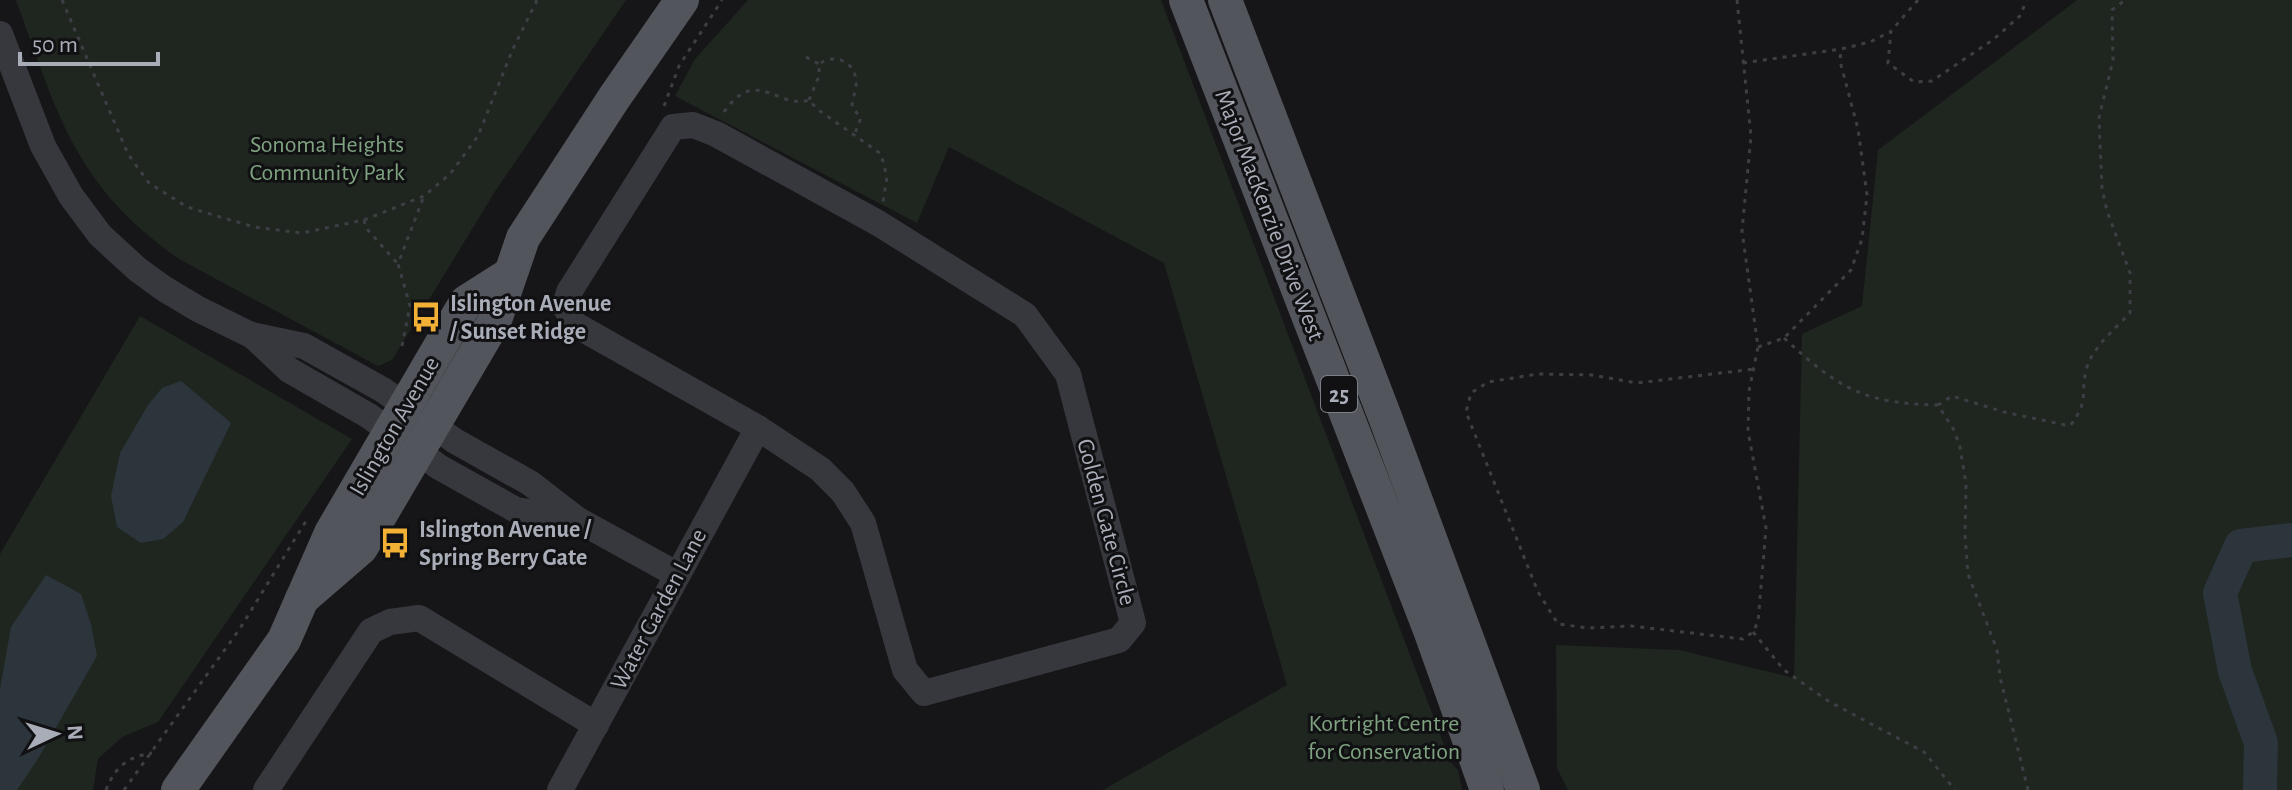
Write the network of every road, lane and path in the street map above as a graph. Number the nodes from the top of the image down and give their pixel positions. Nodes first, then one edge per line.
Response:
1 (62, 0) edge
2 (537, 0) edge
3 (682, 0) edge
4 (722, 0) edge
5 (1186, 0) edge
6 (1225, 0) edge
7 (1737, 0) edge
8 (1918, 0) edge
9 (2026, 0) edge
10 (2125, 0) edge
11 (1891, 31) junction
12 (1841, 49) junction
13 (3, 51) edge
14 (806, 57) dead end
15 (1743, 63) junction
16 (819, 64) junction
17 (809, 100) junction
18 (663, 109) dead end
19 (723, 120) dead end
20 (854, 133) junction
21 (424, 196) junction
22 (364, 220) junction
23 (878, 223) junction
24 (398, 264) junction
25 (1784, 338) junction
26 (402, 346) dead end
27 (1758, 347) junction
28 (1754, 369) junction
29 (1938, 405) junction
30 (758, 428) junction
31 (412, 429) junction
32 (306, 521) dead end
33 (676, 574) junction
34 (1753, 632) junction
35 (596, 725) junction
36 (152, 753) junction
37 (106, 790) edge
38 (124, 790) edge
39 (178, 790) edge
40 (266, 790) edge
41 (560, 790) edge
42 (1487, 790) edge
43 (1523, 790) edge
44 (1955, 790) edge
45 (2028, 790) edge

1 - 22 path
2 - 21 path
3 - 31 main road, Islington Avenue
4 - 18 path
5 - 42 main road, Major MacKenzie Drive West / 25
6 - 43 main road, Major MacKenzie Drive West / 25
7 - 15 path
8 - 11 path
9 - 11 path
10 - 29 path
11 - 12 path
12 - 15 path
12 - 25 path
13 - 31 street
14 - 16 path
15 - 27 path
16 - 17 path
16 - 20 path
17 - 19 path
17 - 20 path
20 - 23 path
21 - 22 path
21 - 24 path
22 - 24 path
23 - 30 street, Golden Gate Circle
23 - 30 street, Golden Gate Circle
24 - 26 path
25 - 27 path
25 - 29 path
27 - 28 path
28 - 34 path
28 - 34 path
29 - 45 path
30 - 33 street, Water Garden Lane
31 - 33 street
31 - 39 main road, Islington Avenue
32 - 36 path
33 - 35 street, Water Garden Lane
34 - 44 path
35 - 40 street
35 - 41 street, Water Garden Lane
36 - 37 path
36 - 38 path

